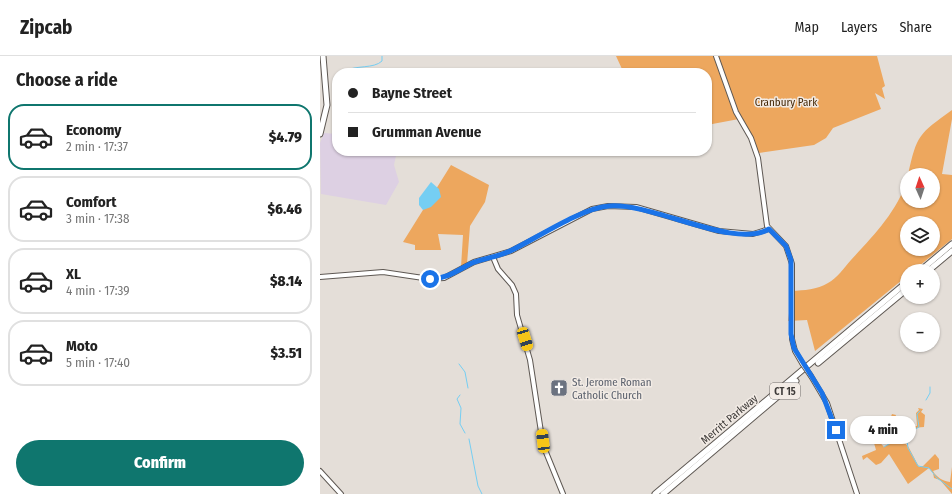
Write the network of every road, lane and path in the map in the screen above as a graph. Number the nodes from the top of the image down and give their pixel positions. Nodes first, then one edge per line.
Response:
1 (323, 56) edge
2 (716, 56) edge
3 (320, 134) edge
4 (769, 229) junction
5 (952, 244) edge
6 (952, 251) edge
7 (493, 257) junction
8 (928, 264) edge
9 (936, 264) edge
10 (320, 277) edge
11 (900, 288) edge
12 (900, 295) edge
13 (320, 471) edge
14 (341, 494) edge
15 (563, 494) edge
16 (655, 494) edge
17 (663, 494) edge
18 (857, 494) edge

1 - 3 highway
2 - 4 street
4 - 7 street
4 - 18 street, bridge
5 - 8 highway
6 - 9 highway
7 - 10 street
7 - 15 street
11 - 16 highway, Merritt Parkway / CT 15
12 - 17 highway, Merritt Parkway / CT 15
13 - 14 street

